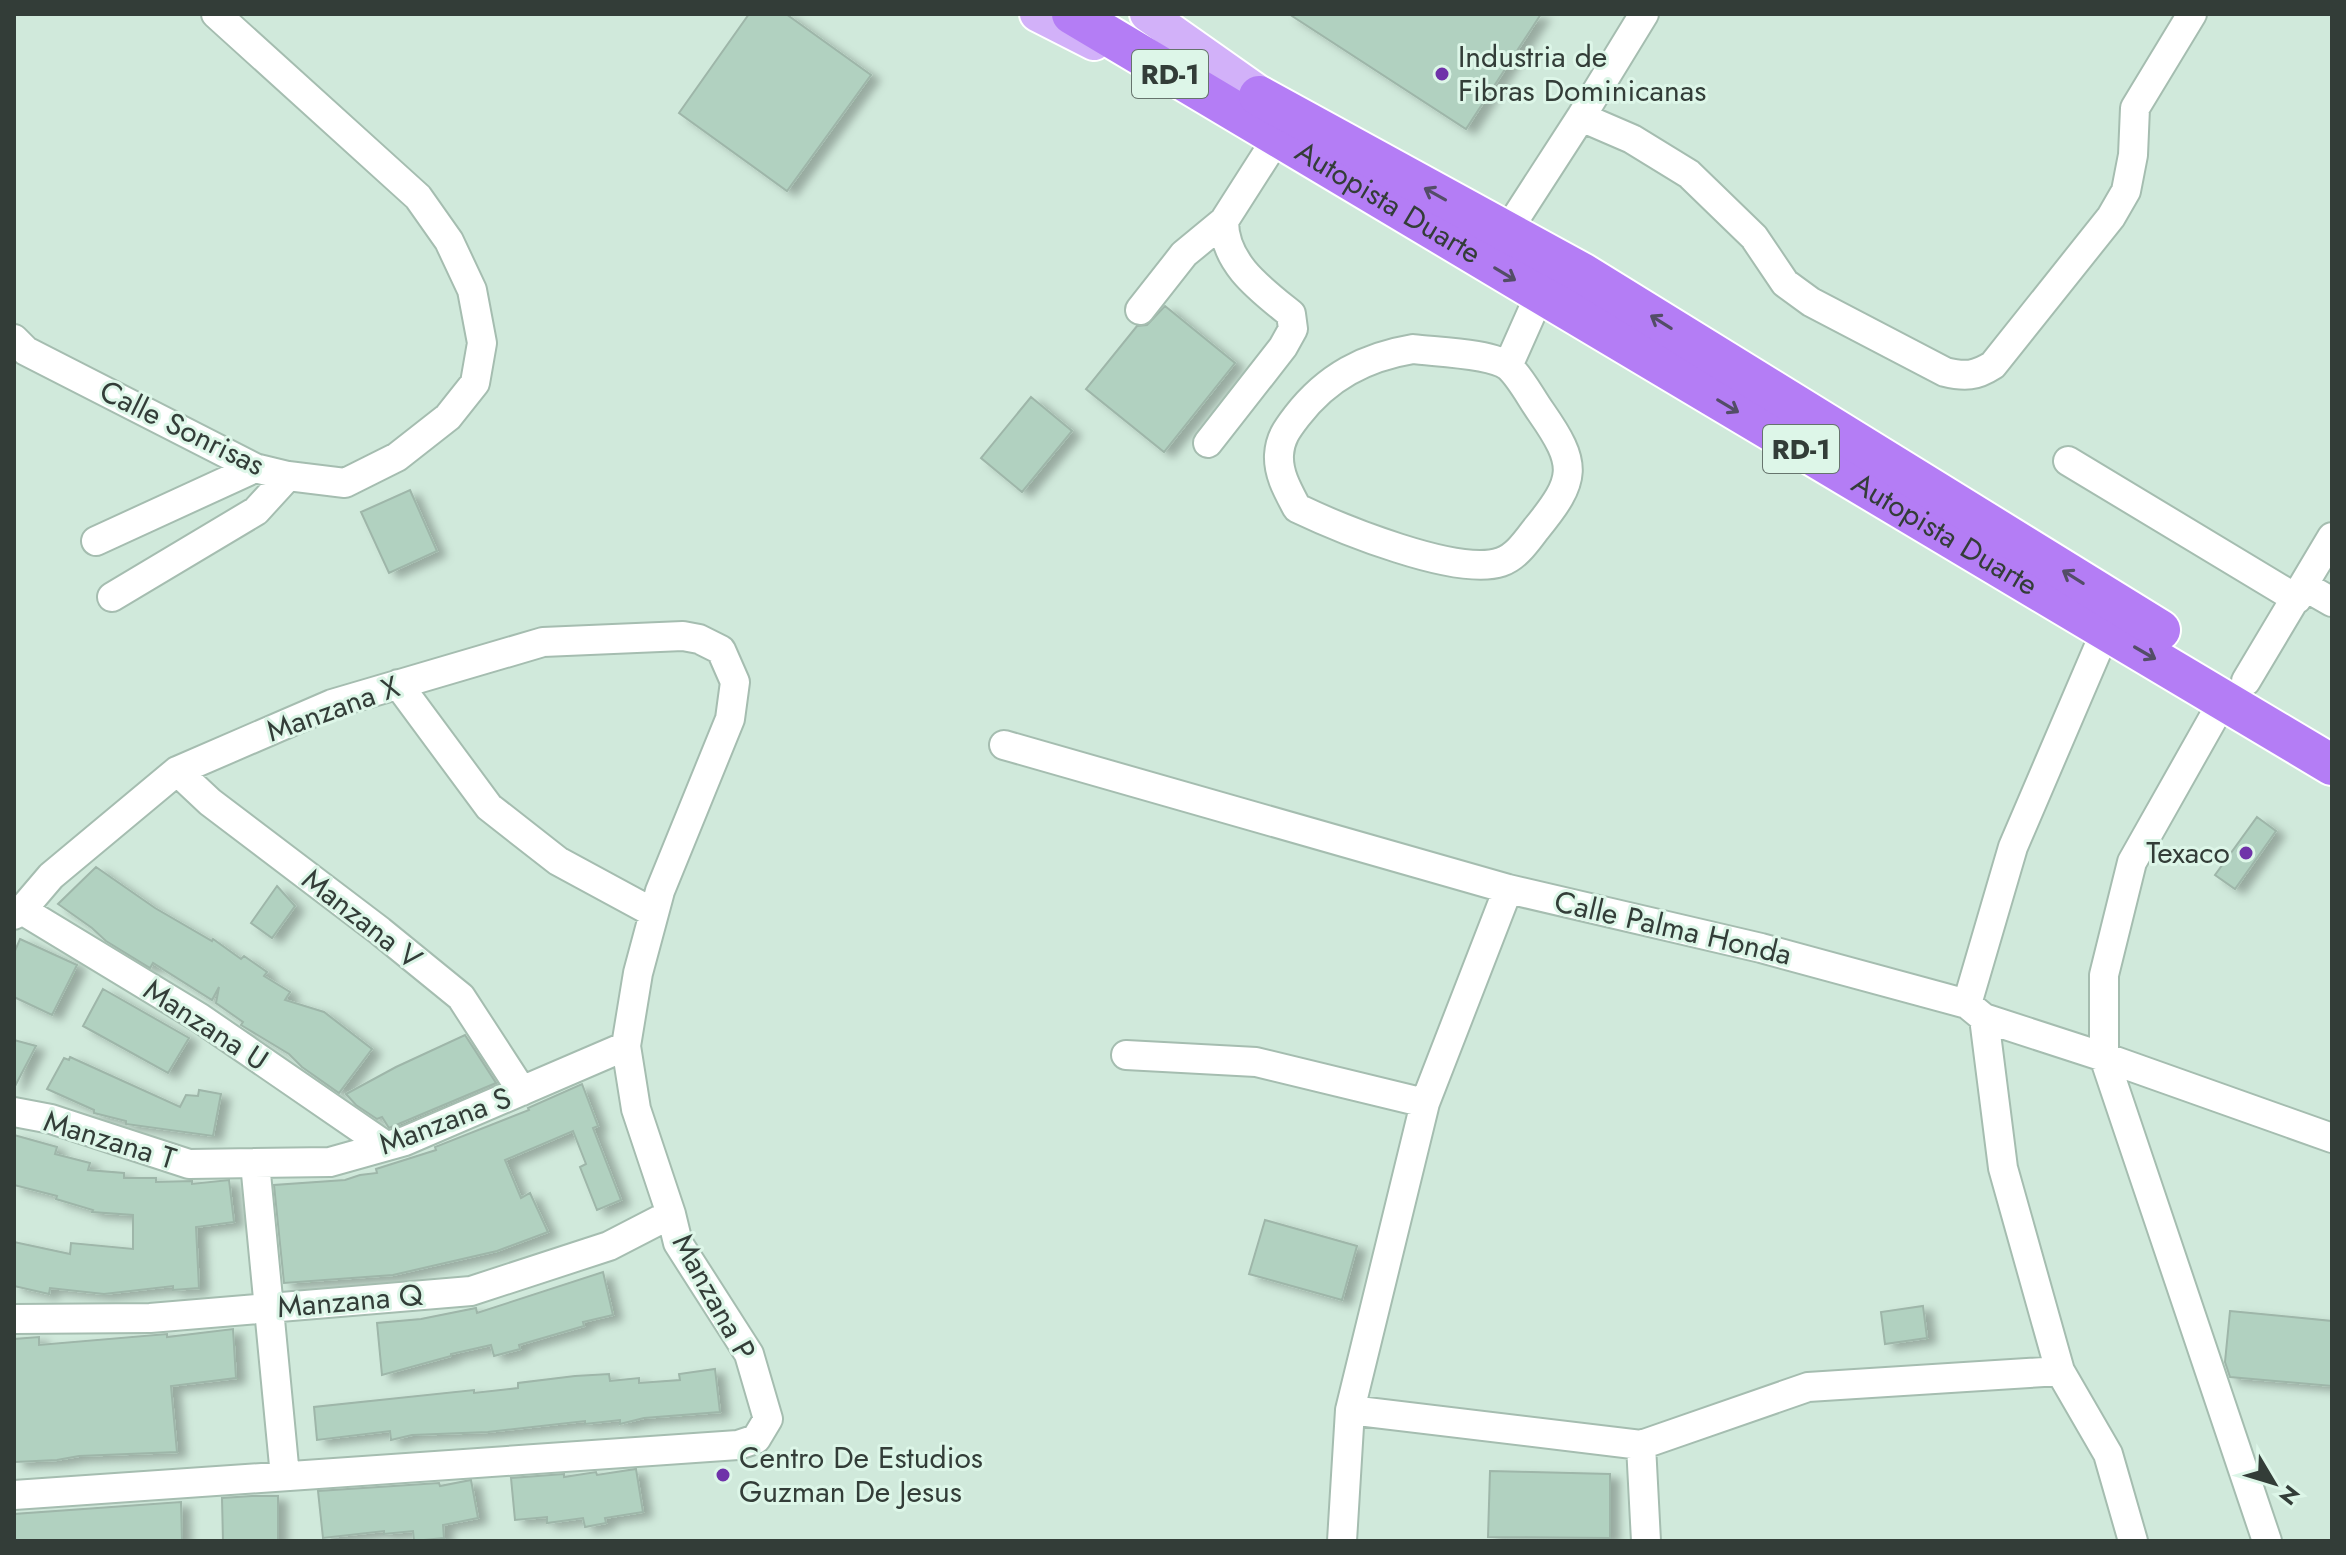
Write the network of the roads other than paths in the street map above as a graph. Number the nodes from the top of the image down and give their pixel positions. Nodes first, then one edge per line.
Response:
1 (216, 14) edge
2 (1037, 14) edge
3 (1072, 14) edge
4 (1124, 14) edge
5 (1147, 14) edge
6 (1644, 14) edge
7 (2192, 14) edge
8 (1581, 117) junction
9 (1276, 127) junction
10 (1224, 221) junction
11 (1506, 233) junction
12 (1540, 294) junction
13 (1140, 310) dead end
14 (14, 339) edge
15 (1508, 366) junction
16 (1208, 443) dead end
17 (2068, 461) dead end
18 (255, 468) junction
19 (288, 476) junction
20 (2332, 537) edge
21 (96, 541) dead end
22 (2300, 593) junction
23 (112, 597) dead end
24 (2332, 602) edge
25 (2106, 630) junction
26 (699, 639) joint
27 (398, 684) junction
28 (2235, 690) junction
29 (2332, 732) edge
30 (1004, 745) dead end
31 (2332, 765) edge
32 (177, 771) junction
33 (1508, 889) junction
34 (17, 907) edge
35 (654, 913) junction
36 (1976, 1011) junction
37 (626, 1046) junction
38 (1126, 1055) dead end
39 (2104, 1057) junction
40 (522, 1091) junction
41 (1425, 1103) junction
42 (14, 1112) edge
43 (2332, 1138) edge
44 (386, 1146) junction
45 (255, 1163) junction
46 (671, 1214) junction
47 (270, 1308) junction
48 (14, 1319) edge
49 (2060, 1371) junction
50 (1350, 1410) junction
51 (1641, 1445) junction
52 (285, 1476) junction
53 (14, 1495) edge
54 (1342, 1541) edge
55 (1646, 1541) edge
56 (2133, 1541) edge
57 (2267, 1541) edge

1 - 19 street, Calle Sonrisas
2 - 9 main road
3 - 9 highway, RD-1
4 - 9 highway, RD-1
5 - 9 main road
6 - 8 street
7 - 8 street
8 - 11 street
9 - 10 street
11 -> 9 highway, Autopista Duarte / RD-1
9 -> 12 highway, Autopista Duarte / RD-1
10 - 13 street
10 - 16 street
28 -> 11 highway, Autopista Duarte / RD-1
12 - 15 street
12 -> 25 highway, Autopista Duarte / RD-1
14 - 18 street, Calle Sonrisas
15 - 15 street
17 - 22 street
18 - 19 street, Calle Sonrisas
18 - 21 street
19 - 23 street
20 - 22 street
22 - 24 street
22 - 28 street
25 -> 28 highway, Autopista Duarte / RD-1
25 - 36 street
26 - 27 street, Manzana X
26 - 35 street, Manzana P
27 - 32 street, Manzana X
27 - 35 street
28 - 29 highway, Autopista Duarte / RD-1
28 - 31 highway, Autopista Duarte / RD-1
28 - 39 street
30 - 33 street, Calle Palma Honda
32 - 34 street, Manzana X
32 - 40 street, Manzana V
33 - 36 street, Calle Palma Honda
33 - 41 street
34 - 44 street, Manzana U
35 - 37 street, Manzana P
36 - 39 street, Calle Palma Honda
36 - 49 street
37 - 40 street, Manzana S
37 - 46 street, Manzana P
38 - 41 street
39 - 43 street, Calle Palma Honda
39 - 57 street
40 - 44 street, Manzana S
41 - 50 street
42 - 45 street, Manzana T
44 - 45 street, Manzana S
45 - 47 street
46 - 47 street, Manzana Q
46 - 52 street, Manzana P
47 - 48 street, Manzana Q
47 - 52 street
49 - 51 street
49 - 56 street
50 - 51 street
50 - 54 street
51 - 55 street
52 - 53 street, Manzana P

